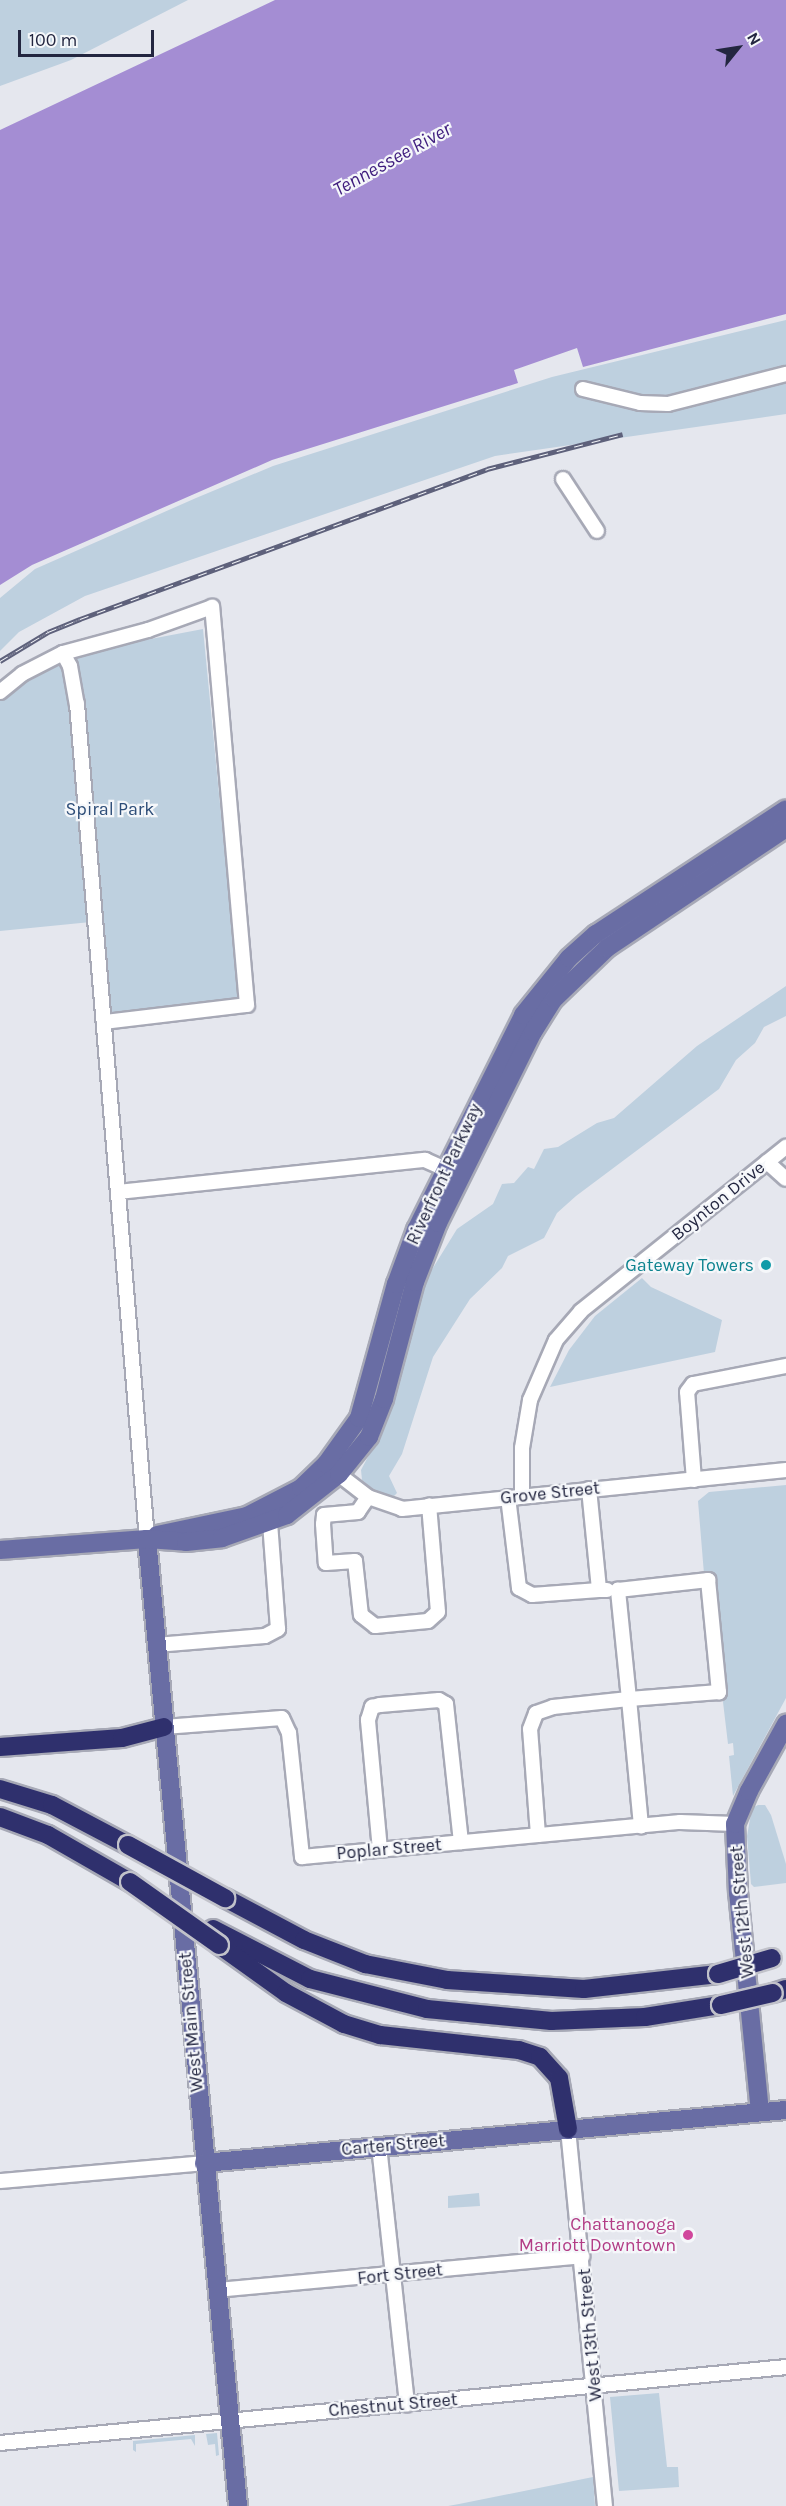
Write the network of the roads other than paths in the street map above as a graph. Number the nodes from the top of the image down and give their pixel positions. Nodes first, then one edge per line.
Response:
1 (786, 374) edge
2 (583, 389) dead end
3 (562, 479) dead end
4 (597, 531) dead end
5 (63, 653) junction
6 (0, 692) edge
7 (786, 809) edge
8 (786, 828) edge
9 (104, 1022) junction
10 (786, 1147) edge
11 (767, 1162) junction
12 (454, 1172) junction
13 (786, 1179) edge
14 (118, 1192) junction
15 (786, 1366) edge
16 (333, 1469) junction
17 (786, 1470) edge
18 (694, 1480) junction
19 (589, 1489) junction
20 (368, 1497) junction
21 (515, 1497) junction
22 (429, 1505) junction
23 (270, 1522) junction
24 (147, 1539) junction
25 (0, 1550) edge
26 (599, 1590) junction
27 (618, 1590) junction
28 (156, 1645) junction
29 (629, 1699) junction
30 (786, 1724) edge
31 (164, 1727) junction
32 (0, 1748) edge
33 (0, 1789) edge
34 (0, 1817) edge
35 (735, 1824) junction
36 (641, 1826) junction
37 (538, 1835) junction
38 (460, 1842) junction
39 (380, 1850) junction
40 (216, 1937) junction
41 (779, 1956) edge
42 (780, 1991) edge
43 (786, 2110) edge
44 (760, 2112) junction
45 (568, 2129) junction
46 (379, 2146) junction
47 (204, 2163) junction
48 (0, 2181) edge
49 (582, 2256) junction
50 (394, 2275) junction
51 (217, 2290) junction
52 (786, 2367) edge
53 (595, 2385) junction
54 (407, 2404) junction
55 (230, 2420) junction
56 (0, 2443) edge
57 (238, 2506) edge
58 (605, 2506) edge

1 - 2 street
3 - 4 street
5 - 6 street
5 - 9 street
5 - 9 street
7 - 12 main road, Riverfront Parkway
8 - 12 main road, Riverfront Parkway
9 - 14 street
10 - 11 street, Boynton Drive
11 - 13 street
11 - 21 street, Boynton Drive
12 - 14 street
12 - 16 main road, Riverfront Parkway
14 - 24 street
15 - 18 street
16 - 20 street, Grove Street
16 - 23 main road, Riverfront Parkway
16 - 24 main road, Riverfront Parkway
17 - 18 street, Grove Street
18 - 19 street, Grove Street
19 - 21 street, Grove Street
19 - 26 street
20 - 22 street, Grove Street
20 - 22 street
21 - 22 street, Grove Street
21 - 26 street, Boynton Drive
23 - 24 main road, Riverfront Parkway
23 - 28 street
24 - 25 main road, Riverfront Parkway
24 - 28 main road, West Main Street
26 - 27 street
27 - 29 street
27 - 29 street
28 - 31 main road, West Main Street
29 - 36 street
29 - 37 street
30 - 35 main road, West 12th Street
31 - 32 highway
31 - 39 street, Poplar Street
31 - 47 main road, West Main Street
33 - 41 highway, bridge
34 - 40 highway, bridge
35 - 36 street, Poplar Street
35 - 44 main road, West 12th Street
36 - 37 street, Poplar Street
37 - 38 street, Poplar Street
38 - 39 street, Poplar Street
38 - 39 street
40 - 42 highway, bridge
40 - 45 highway
43 - 44 main road, Carter Street
44 - 45 main road, Carter Street
45 - 46 main road, Carter Street
45 - 49 street, West 13th Street
46 - 47 main road, Carter Street
46 - 50 street
47 - 48 street, Carter Street
47 - 51 main road, West Main Street
49 - 50 street, Fort Street
49 - 53 street, West 13th Street
50 - 51 street, Fort Street
50 - 54 street
51 - 55 main road, West Main Street
52 - 53 street, Chestnut Street
53 - 54 street, Chestnut Street
53 - 58 street, West 13th Street
54 - 55 street, Chestnut Street
55 - 56 street, Chestnut Street
55 - 57 main road, West Main Street

